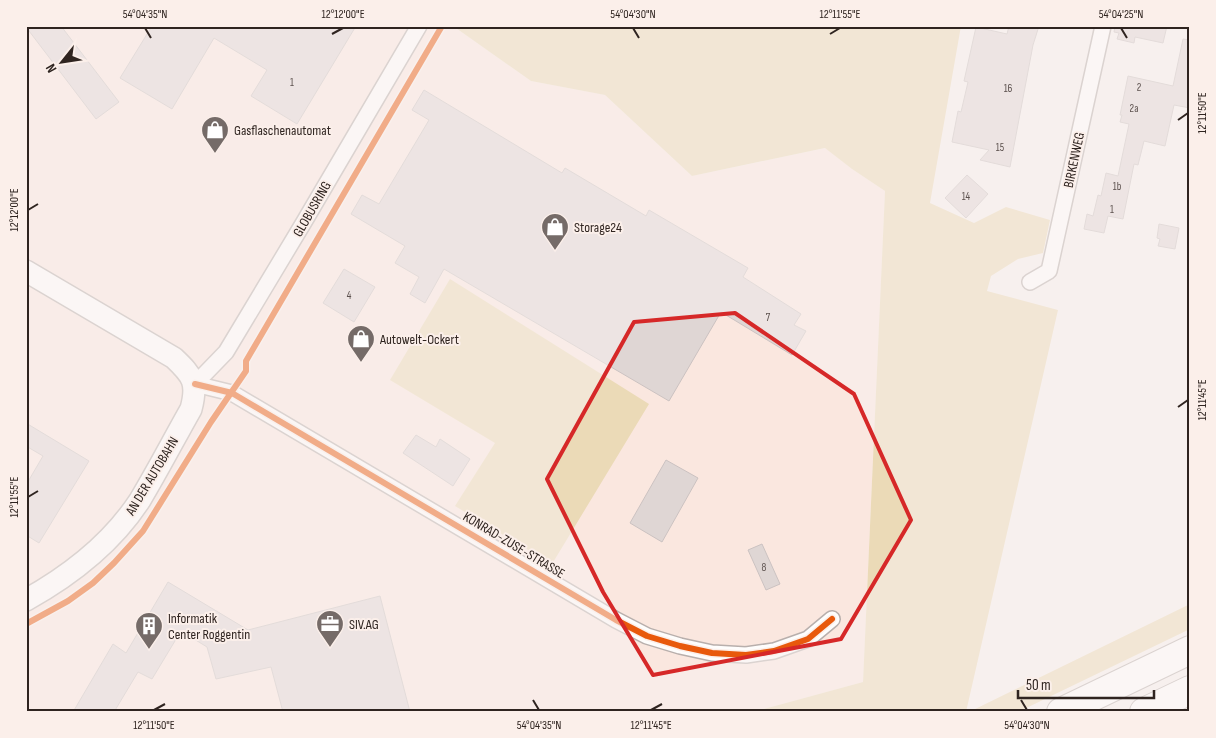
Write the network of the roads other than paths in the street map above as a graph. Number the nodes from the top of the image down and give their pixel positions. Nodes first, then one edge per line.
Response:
1 (419, 26) edge
2 (1103, 26) edge
3 (26, 271) edge
4 (1030, 282) dead end
5 (195, 390) junction
6 (26, 600) edge
7 (832, 619) dead end
8 (1190, 650) edge
9 (1190, 690) edge
10 (1061, 712) edge
11 (1144, 712) edge

1 - 5 street, GLOBUSRING
2 - 4 street, BIRKENWEG
3 - 5 street
5 - 6 street, AN DER AUTOBAHN
5 - 7 street, KONRAD-ZUSE-STRASSE
8 - 10 highway
9 - 11 highway

